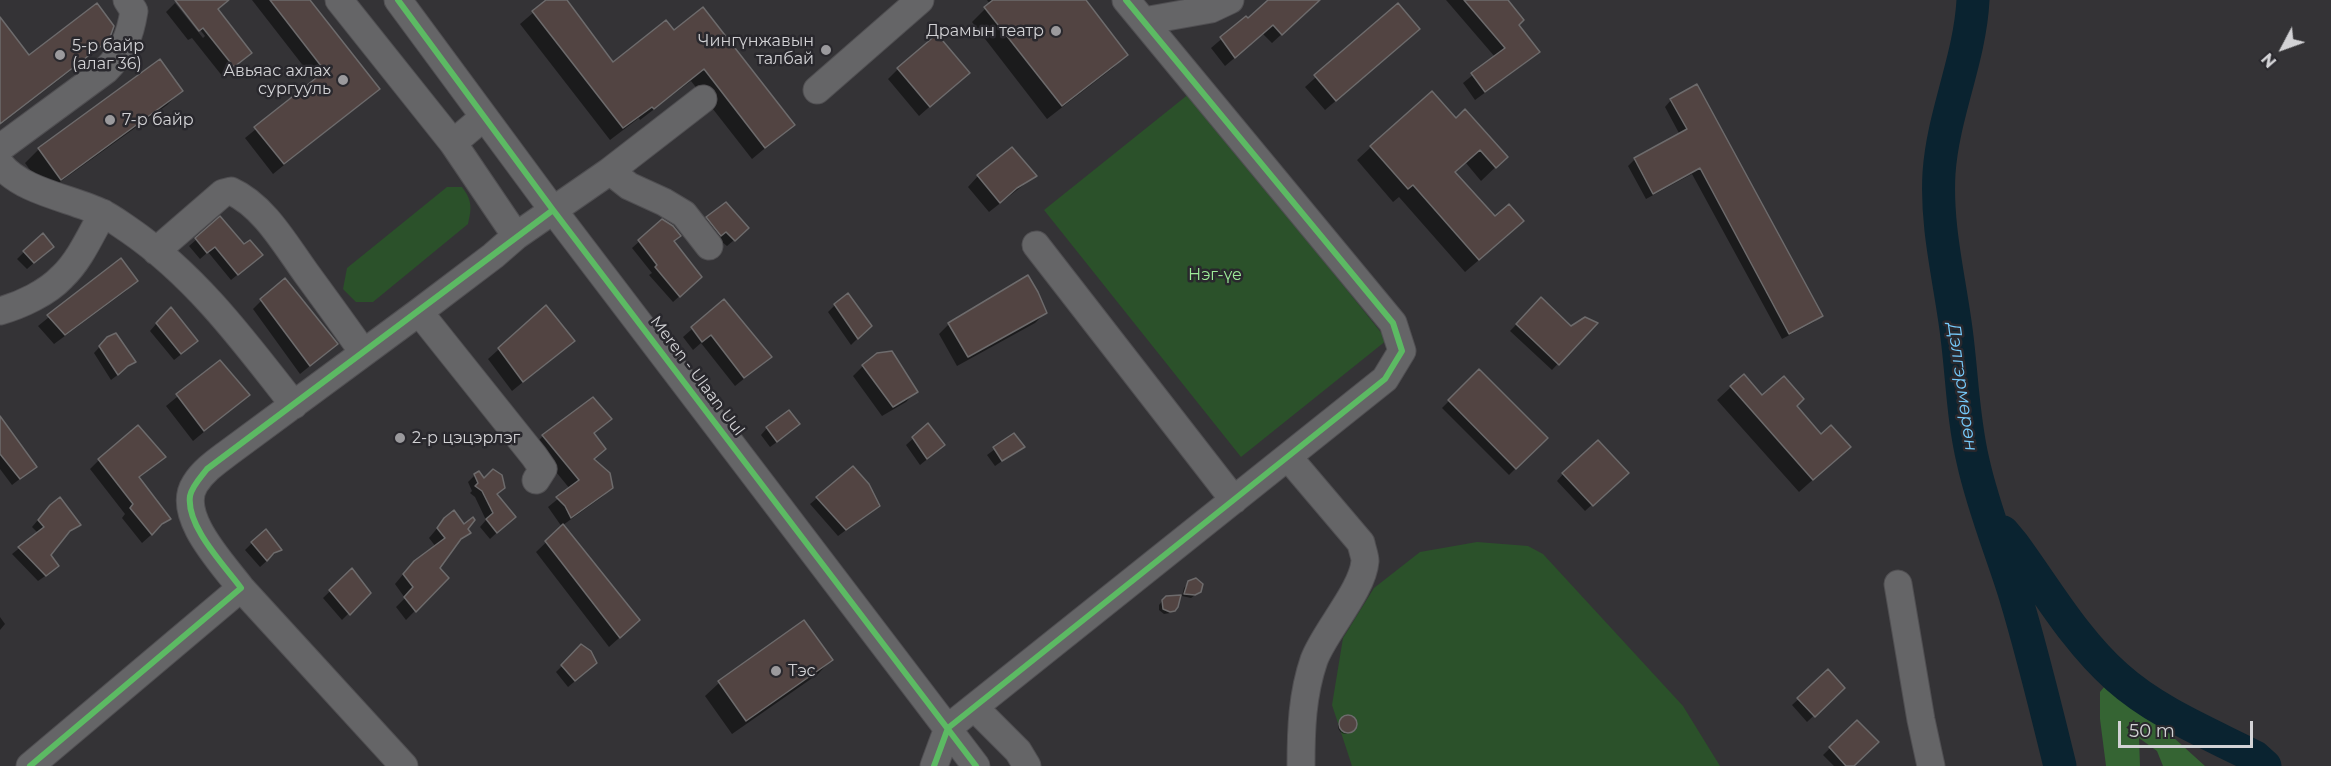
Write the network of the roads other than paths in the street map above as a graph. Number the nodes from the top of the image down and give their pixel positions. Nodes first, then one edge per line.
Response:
1 (339, 0) edge
2 (399, 0) edge
3 (920, 0) edge
4 (1126, 0) edge
5 (1230, 0) edge
6 (136, 4) edge
7 (1144, 21) junction
8 (817, 90) dead end
9 (703, 99) dead end
10 (484, 117) junction
11 (453, 142) junction
12 (0, 148) edge
13 (0, 165) edge
14 (610, 171) junction
15 (553, 210) junction
16 (103, 213) junction
17 (516, 236) junction
18 (1036, 245) dead end
19 (709, 246) dead end
20 (156, 251) junction
21 (0, 311) edge
22 (419, 312) junction
23 (363, 352) junction
24 (294, 405) junction
25 (1288, 457) junction
26 (536, 480) dead end
27 (1234, 500) junction
28 (1898, 584) dead end
29 (241, 588) junction
30 (975, 708) junction
31 (948, 728) junction
32 (402, 765) edge
33 (30, 766) edge
34 (934, 766) edge
35 (976, 766) edge
36 (1028, 766) edge
37 (1301, 766) edge
38 (1931, 766) edge

1 - 11 street
2 - 10 street, Meren - Ulaan Uul
3 - 8 street
4 - 7 street
5 - 7 street
6 - 12 street
7 - 25 street
9 - 14 street
10 - 11 street
10 - 15 street, Meren - Ulaan Uul
11 - 17 street
13 - 16 street
14 - 15 street
14 - 19 street
15 - 17 street
15 - 31 street, Meren - Ulaan Uul
16 - 20 street
16 - 21 street
17 - 22 street
18 - 27 street
20 - 23 street
20 - 24 street
22 - 23 street
22 - 26 street
23 - 24 street
24 - 29 street
25 - 27 street
25 - 37 street
27 - 30 street
28 - 38 street
29 - 32 street
29 - 33 street
30 - 31 street
30 - 36 street
31 - 34 street
31 - 35 street, Meren - Ulaan Uul

